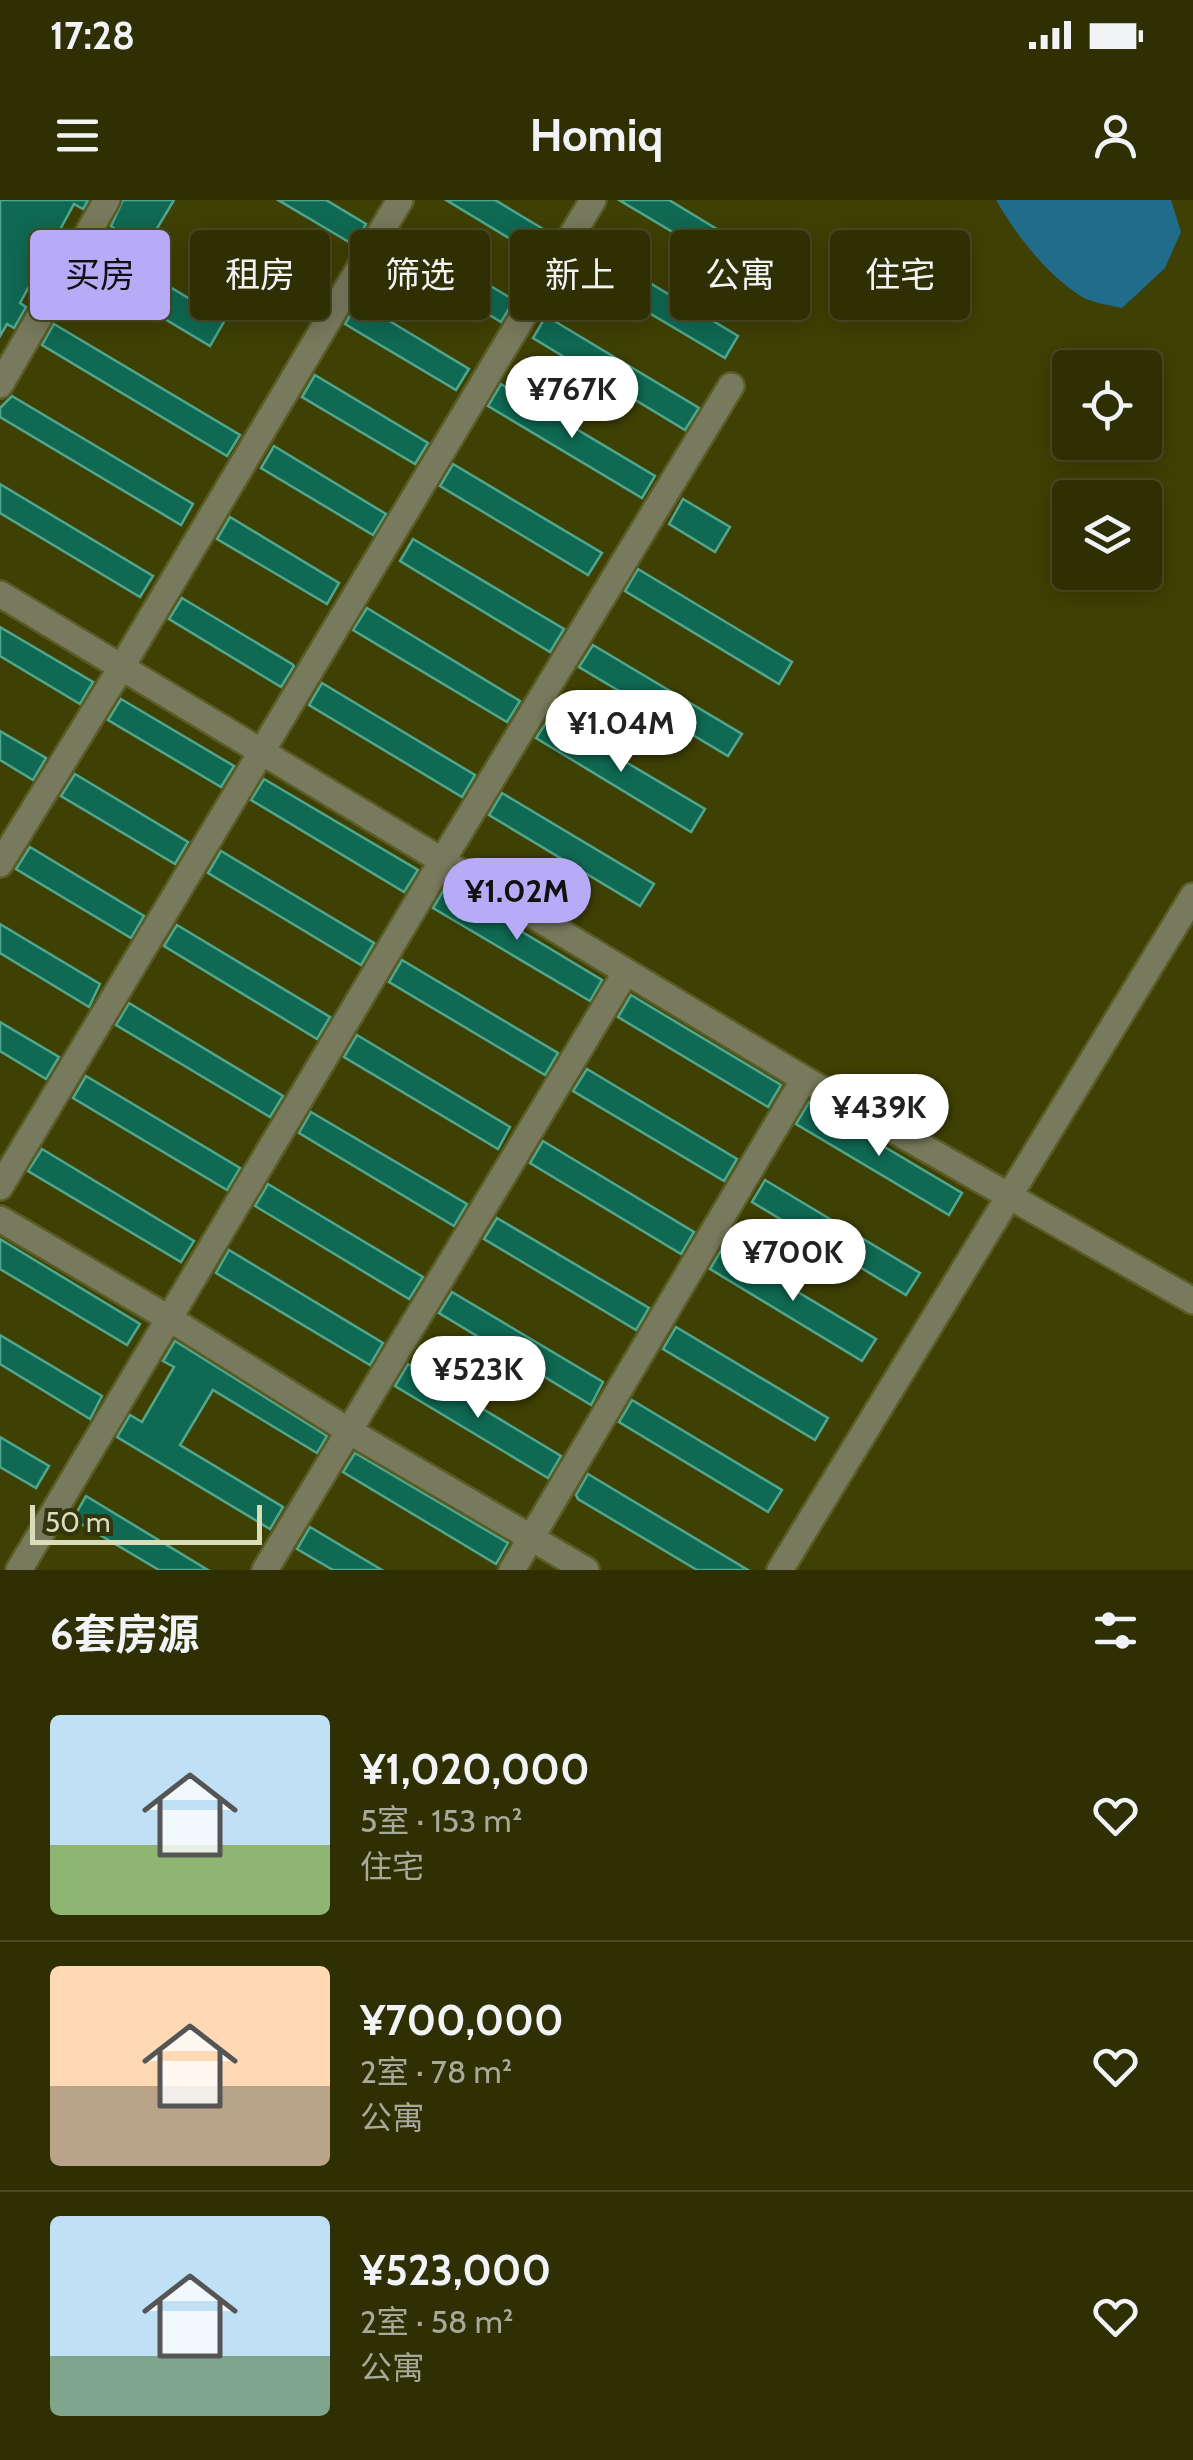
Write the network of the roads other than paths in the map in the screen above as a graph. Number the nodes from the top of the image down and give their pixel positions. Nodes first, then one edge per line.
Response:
1 (107, 200) edge
2 (400, 200) edge
3 (592, 200) edge
4 (0, 385) edge
5 (731, 386) dead end
6 (0, 594) edge
7 (121, 668) junction
8 (262, 752) junction
9 (442, 861) junction
10 (0, 864) edge
11 (1193, 896) edge
12 (626, 972) junction
13 (804, 1079) junction
14 (0, 1187) edge
15 (0, 1219) edge
16 (1193, 1301) edge
17 (170, 1319) junction
18 (348, 1431) junction
19 (531, 1537) junction
20 (19, 1570) edge
21 (265, 1570) edge
22 (512, 1570) edge
23 (586, 1570) edge
24 (780, 1570) edge

1 - 4 street
2 - 7 street
3 - 8 street
5 - 9 street
6 - 7 street
7 - 8 street
7 - 10 street
8 - 9 street
8 - 14 street
9 - 12 street
9 - 17 street
11 - 24 street
12 - 13 street
12 - 18 street
13 - 16 street
13 - 19 street
15 - 17 street
17 - 18 street
17 - 20 street
18 - 19 street
18 - 21 street
19 - 22 street
19 - 23 street

